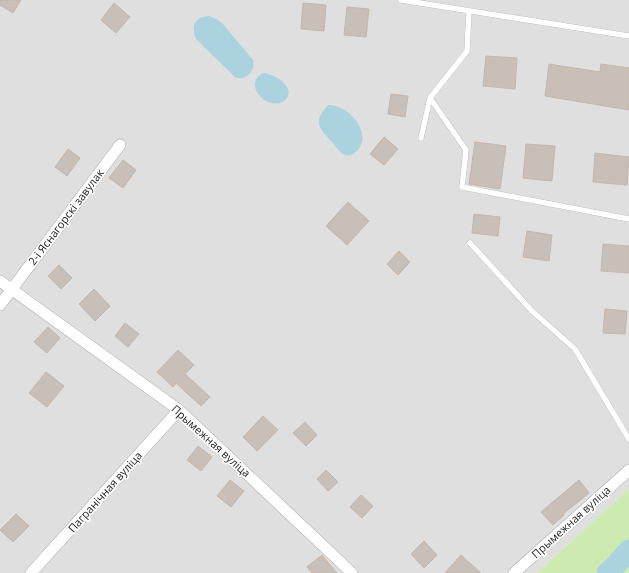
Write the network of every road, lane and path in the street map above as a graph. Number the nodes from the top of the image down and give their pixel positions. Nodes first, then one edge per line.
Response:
1 (402, 0) edge
2 (469, 11) junction
3 (629, 36) edge
4 (430, 98) junction
5 (421, 138) dead end
6 (120, 146) dead end
7 (629, 220) edge
8 (470, 243) dead end
9 (0, 281) edge
10 (12, 289) junction
11 (0, 305) edge
12 (179, 410) junction
13 (629, 439) edge
14 (629, 470) edge
15 (31, 573) edge
16 (352, 573) edge
17 (514, 573) edge

1 - 2 lane
2 - 3 lane
2 - 4 lane
4 - 5 lane
4 - 7 lane
6 - 10 street, 2-і Яснагорскі завулак
8 - 13 lane
9 - 10 street, Прымежная вуліца
10 - 11 street, 2-і Яснагорскі завулак
10 - 12 street, Прымежная вуліца
12 - 15 street, Пагранічная вуліца
12 - 16 street, Прымежная вуліца
14 - 17 street, Прымежная вуліца

